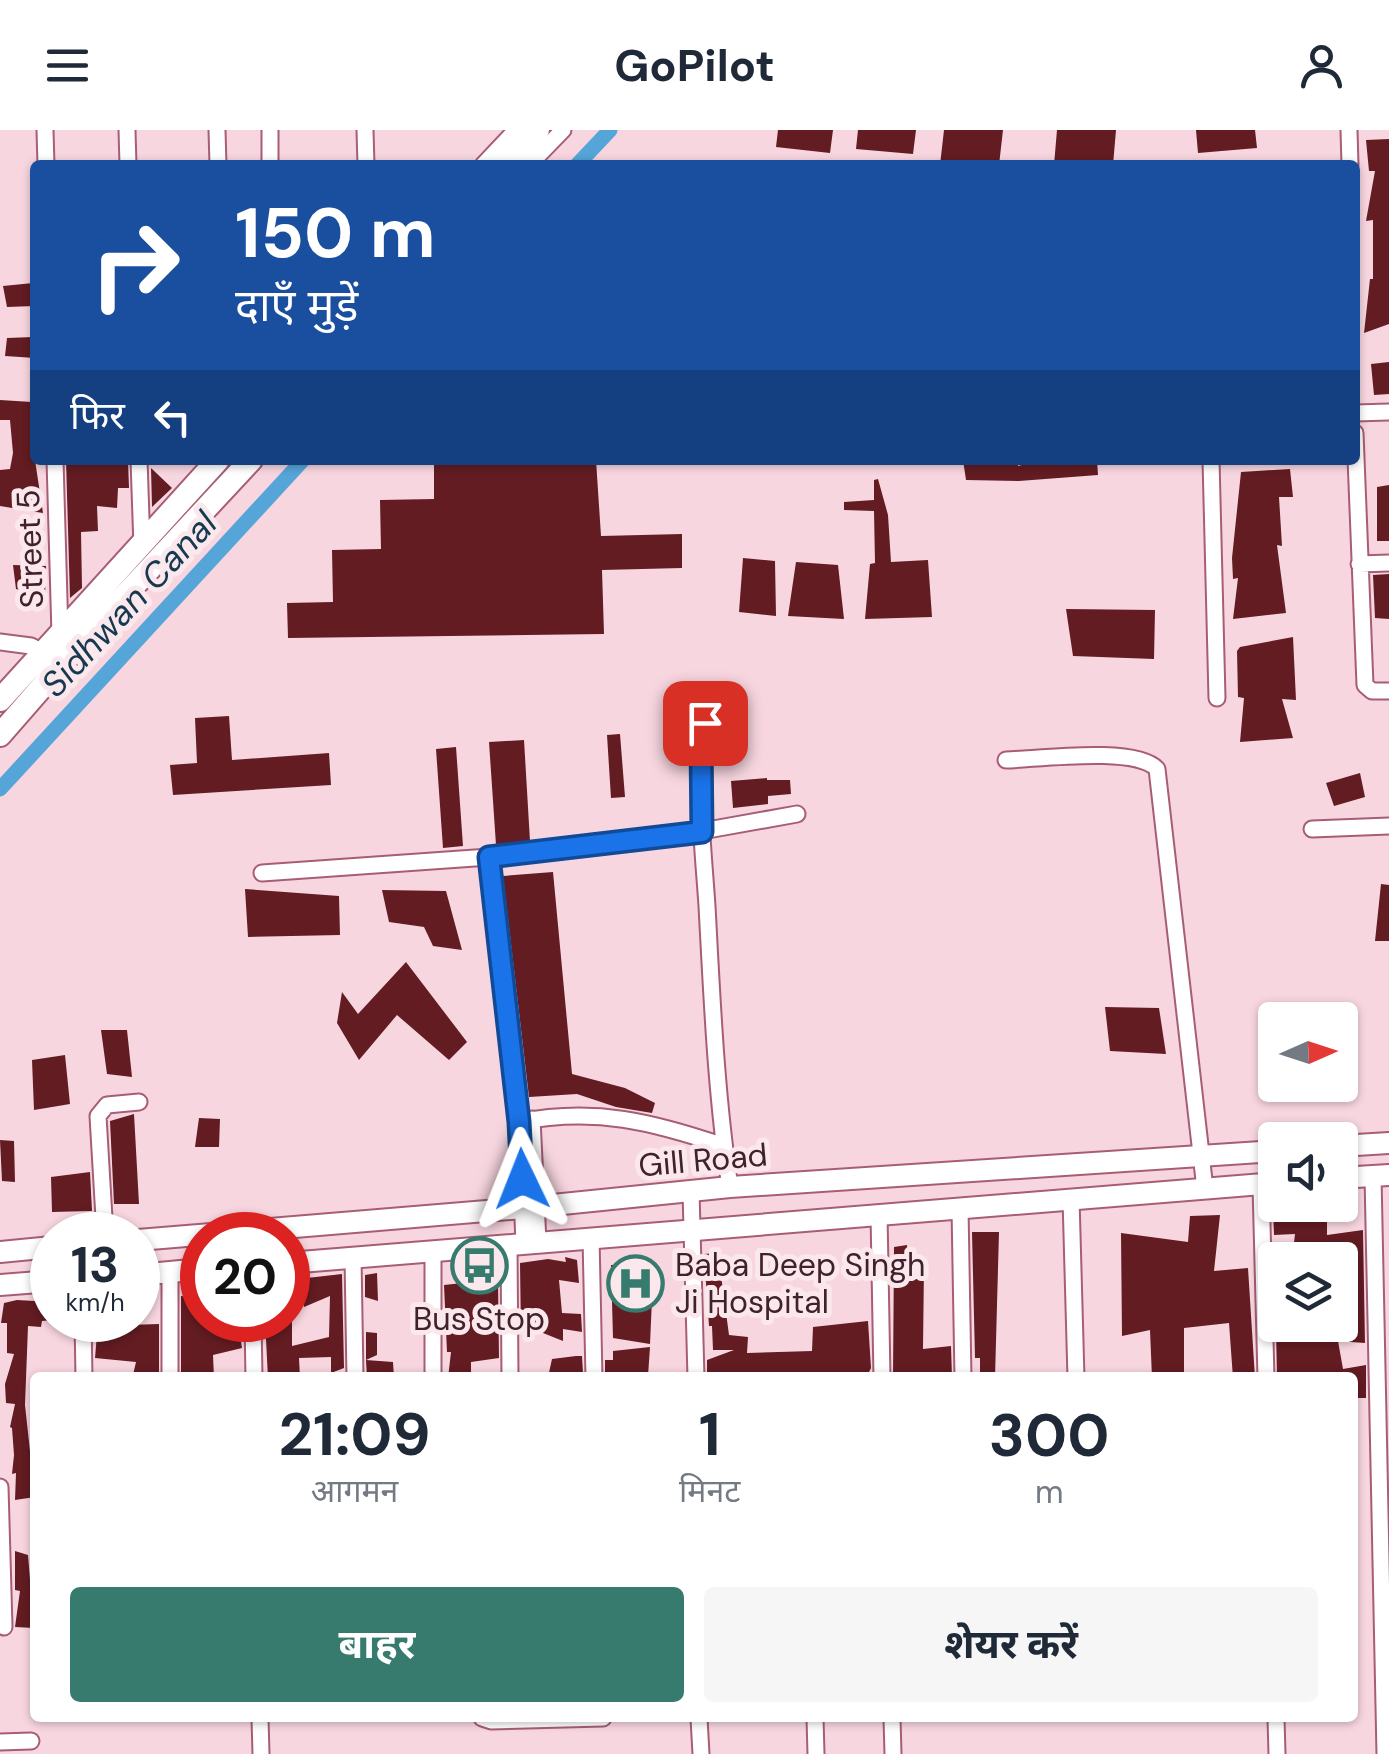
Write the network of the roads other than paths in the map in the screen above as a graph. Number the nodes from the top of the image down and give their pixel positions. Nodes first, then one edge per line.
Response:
1 (45, 130) edge
2 (126, 130) edge
3 (217, 130) edge
4 (270, 130) edge
5 (365, 130) edge
6 (516, 130) edge
7 (538, 130) edge
8 (563, 130) edge
9 (1350, 130) edge
10 (46, 160) edge
11 (128, 160) edge
12 (218, 160) edge
13 (270, 160) edge
14 (366, 160) edge
15 (488, 160) edge
16 (511, 160) edge
17 (534, 160) edge
18 (1350, 160) edge
19 (1389, 412) edge
20 (1360, 413) edge
21 (55, 465) edge
22 (139, 465) edge
23 (214, 465) edge
24 (246, 465) edge
25 (1211, 465) edge
26 (1356, 465) edge
27 (142, 547) junction
28 (1389, 563) edge
29 (1359, 564) junction
30 (0, 642) edge
31 (52, 644) junction
32 (1389, 691) edge
33 (1217, 698) dead end
34 (0, 700) edge
35 (705, 723) dead end
36 (0, 736) edge
37 (1006, 760) dead end
38 (797, 814) dead end
39 (1389, 826) edge
40 (1312, 829) dead end
41 (702, 832) junction
42 (489, 857) junction
43 (262, 873) dead end
44 (139, 1102) dead end
45 (526, 1120) junction
46 (1389, 1142) edge
47 (1358, 1145) edge
48 (724, 1146) junction
49 (1258, 1152) edge
50 (1204, 1156) junction
51 (1381, 1175) edge
52 (1258, 1185) edge
53 (730, 1187) junction
54 (1205, 1189) junction
55 (691, 1190) junction
56 (1072, 1198) junction
57 (530, 1207) junction
58 (960, 1208) junction
59 (104, 1212) edge
60 (879, 1214) junction
61 (1268, 1222) edge
62 (694, 1229) junction
63 (591, 1237) junction
64 (160, 1238) edge
65 (524, 1243) junction
66 (30, 1249) edge
67 (434, 1250) junction
68 (0, 1252) edge
69 (353, 1257) junction
70 (310, 1261) edge
71 (180, 1271) edge
72 (170, 1272) junction
73 (160, 1273) edge
74 (30, 1283) edge
75 (0, 1285) edge
76 (83, 1342) edge
77 (253, 1342) edge
78 (84, 1372) edge
79 (170, 1372) edge
80 (254, 1372) edge
81 (356, 1372) edge
82 (433, 1372) edge
83 (511, 1372) edge
84 (594, 1372) edge
85 (696, 1372) edge
86 (882, 1372) edge
87 (963, 1372) edge
88 (1076, 1372) edge
89 (1266, 1372) edge
90 (0, 1487) edge
91 (1385, 1542) edge
92 (4, 1627) dead end
93 (260, 1722) edge
94 (699, 1722) edge
95 (814, 1722) edge
96 (892, 1722) edge
97 (1276, 1722) edge
98 (31, 1741) dead end
99 (0, 1742) edge
100 (260, 1754) edge
101 (701, 1754) edge
102 (816, 1754) edge
103 (893, 1754) edge
104 (1277, 1754) edge
105 (1385, 1754) edge

1 - 10 street
2 - 11 street
3 - 12 street
4 - 13 street
5 - 14 street
6 - 15 street
7 - 16 highway
8 - 17 street
9 - 18 street
19 - 20 street
21 - 31 street, Street 5
22 - 27 street
23 - 27 highway
24 - 36 highway
25 - 33 street
26 - 29 street
27 - 31 highway
28 - 29 street
29 - 32 street
30 - 31 street
31 - 34 highway
35 - 41 street
37 - 50 street
38 - 41 street
39 - 40 street
41 - 42 street
41 - 48 street
42 - 43 street
42 - 45 street
44 - 59 street
45 - 48 street
45 - 57 street
46 - 47 main road
48 - 53 street
49 - 50 main road, Gill Road
50 - 53 main road, Gill Road
50 - 54 street
51 - 91 street
52 - 54 main road, Gill Road
53 - 55 main road, Gill Road
54 - 56 main road, Gill Road
55 - 57 main road, Gill Road
55 - 62 street
56 - 58 main road, Gill Road
56 - 88 street
57 - 64 main road, Gill Road
57 - 65 street
58 - 60 main road, Gill Road
58 - 87 street
60 - 62 main road, Gill Road
60 - 86 street
61 - 89 street
62 - 63 main road, Gill Road
62 - 85 street
63 - 65 main road, Gill Road
63 - 84 street
65 - 67 main road, Gill Road
65 - 83 street
66 - 68 main road
67 - 69 main road, Gill Road
67 - 82 street
69 - 70 main road, Gill Road
69 - 81 street
71 - 72 main road
72 - 73 main road
72 - 79 street
74 - 75 main road
76 - 78 street
77 - 80 street
90 - 92 street
91 - 105 street
93 - 100 street
94 - 101 street
95 - 102 street
96 - 103 street
97 - 104 street
98 - 99 street

